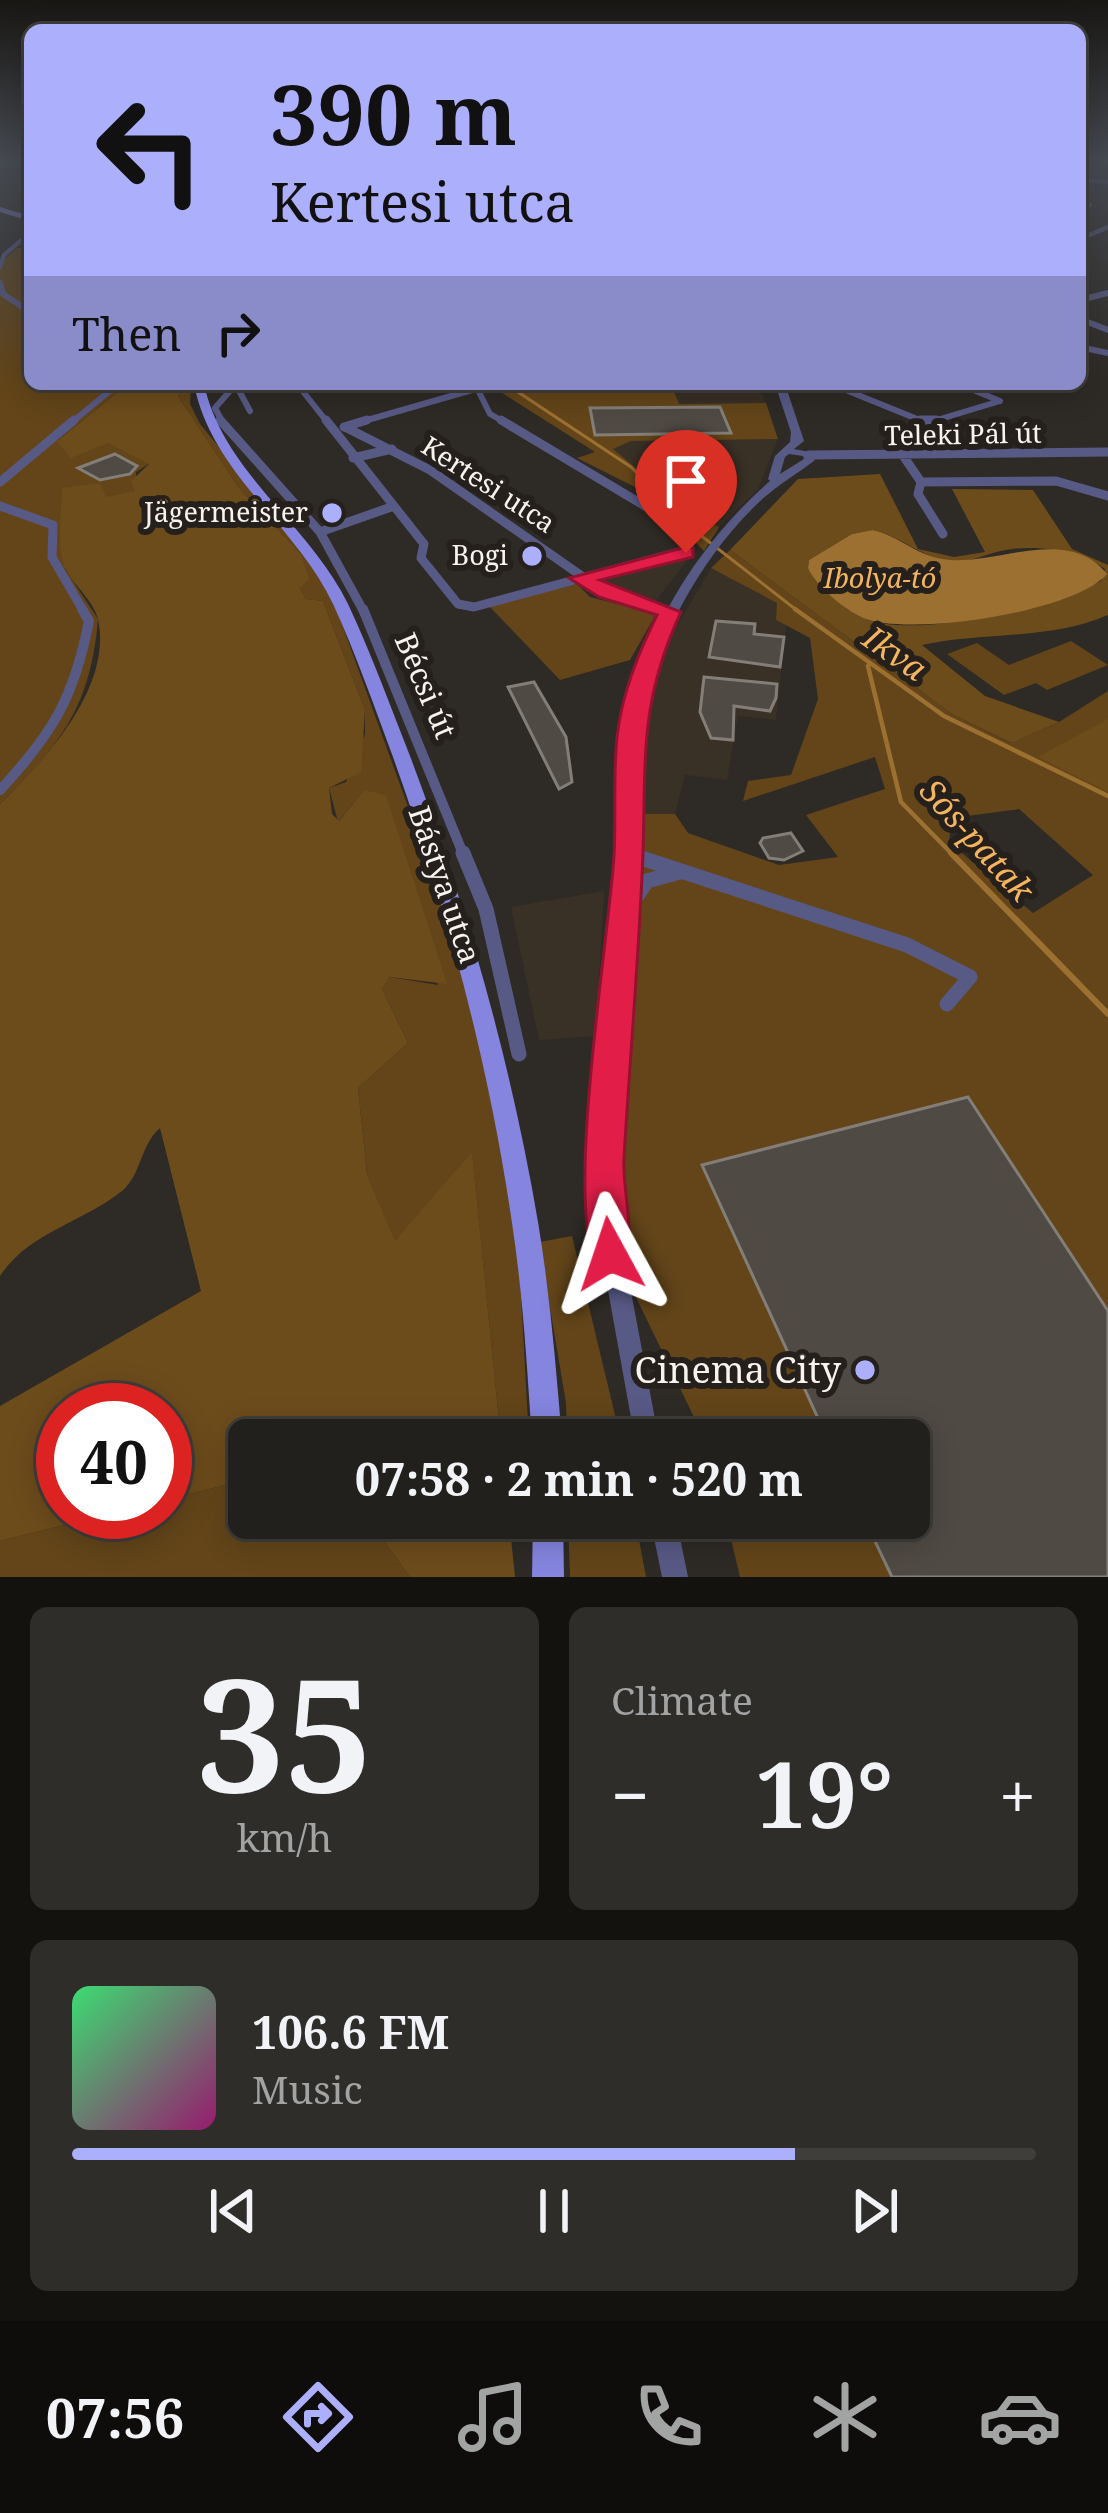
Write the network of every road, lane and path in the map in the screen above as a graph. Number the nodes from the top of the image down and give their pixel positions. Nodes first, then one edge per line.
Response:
1 (1086, 237) edge
2 (1090, 237) joint
3 (24, 238) edge
4 (1108, 242) edge
5 (0, 267) edge
6 (0, 283) edge
7 (24, 308) edge
8 (111, 390) edge
9 (200, 390) edge
10 (231, 390) edge
11 (239, 390) edge
12 (302, 390) edge
13 (464, 390) edge
14 (479, 390) edge
15 (782, 390) edge
16 (844, 390) edge
17 (973, 390) edge
18 (250, 412) dead end
19 (345, 427) junction
20 (332, 430) junction
21 (795, 433) junction
22 (393, 448) junction
23 (786, 455) junction
24 (1108, 455) edge
25 (904, 457) junction
26 (352, 458) junction
27 (806, 459) junction
28 (0, 482) edge
29 (920, 482) junction
30 (762, 496) junction
31 (1108, 496) edge
32 (0, 506) edge
33 (394, 506) junction
34 (320, 532) junction
35 (943, 534) dead end
36 (580, 578) junction
37 (670, 612) junction
38 (0, 790) edge
39 (628, 854) junction
40 (682, 872) junction
41 (625, 913) junction
42 (947, 1004) dead end
43 (519, 1054) dead end
44 (546, 1419) edge
45 (643, 1419) edge
46 (548, 1539) edge
47 (668, 1539) edge
48 (548, 1577) edge
49 (676, 1577) edge

1 - 2 street
2 - 4 street
3 - 5 street
6 - 7 street
8 - 28 street
9 - 44 main road, Bástya utca
10 - 34 street, Bécsi út
11 - 18 street, Bécsi út
12 - 20 street
13 - 19 street
14 - 36 street
15 - 21 street
16 - 17 street
19 - 20 street
19 - 22 street, Kertesi utca
20 - 26 street
21 - 23 street
21 - 27 street
22 - 26 street
22 - 36 street, Kertesi utca
23 - 27 street
23 - 30 street
24 - 25 street, Teleki Pál út
25 - 27 street, Teleki Pál út
25 - 29 street
26 - 33 street
27 - 30 street
29 - 31 street
29 - 35 street
30 - 37 street
32 - 38 street
33 - 34 street
33 - 36 street
34 - 43 street, Bécsi út
36 - 37 street, Kertesi utca
37 - 39 street
39 - 40 street
39 - 41 street
40 - 41 street
40 - 42 street
41 - 45 street
46 - 48 main road
47 - 49 street

